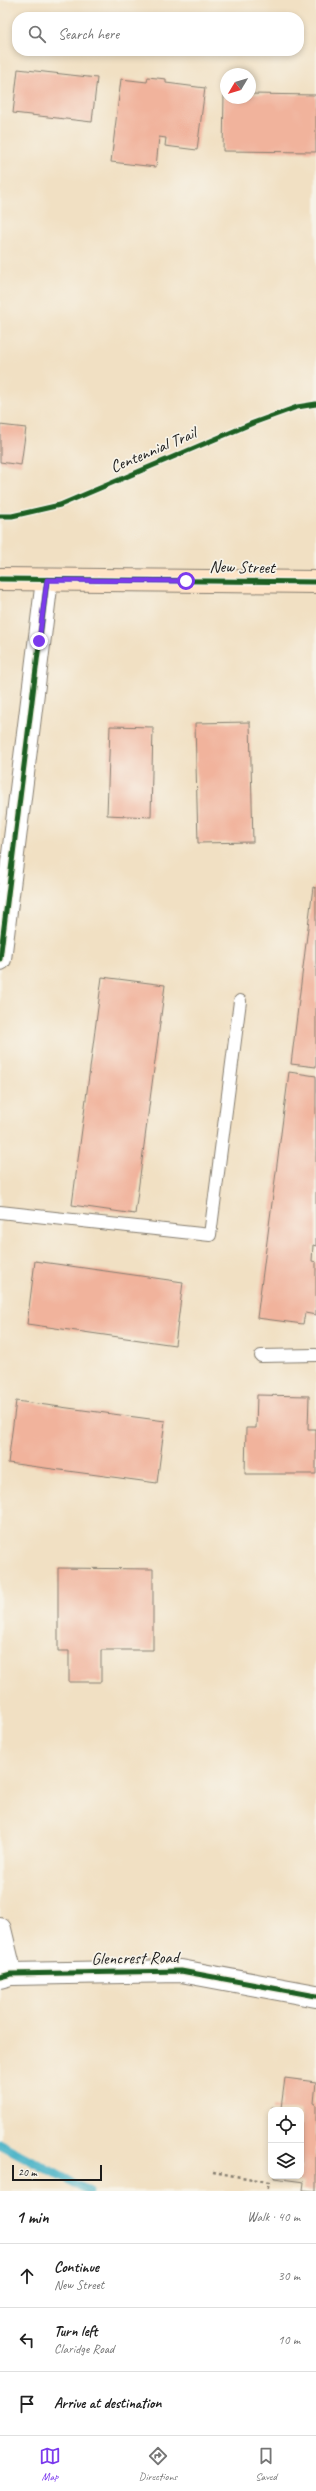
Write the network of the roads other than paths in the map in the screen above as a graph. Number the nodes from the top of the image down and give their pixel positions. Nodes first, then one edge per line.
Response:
1 (0, 579) edge
2 (47, 580) junction
3 (316, 582) edge
4 (6, 861) edge
5 (0, 959) edge
6 (240, 1001) dead end
7 (0, 1212) edge
8 (316, 1355) edge
9 (261, 1356) dead end
10 (0, 1929) edge
11 (6, 1975) edge
12 (316, 1996) edge

1 - 2 main road, New Street
2 - 3 main road, New Street
2 - 4 street
4 - 5 street
6 - 7 lane
8 - 9 lane
10 - 11 street
11 - 12 street, Glencrest Road

